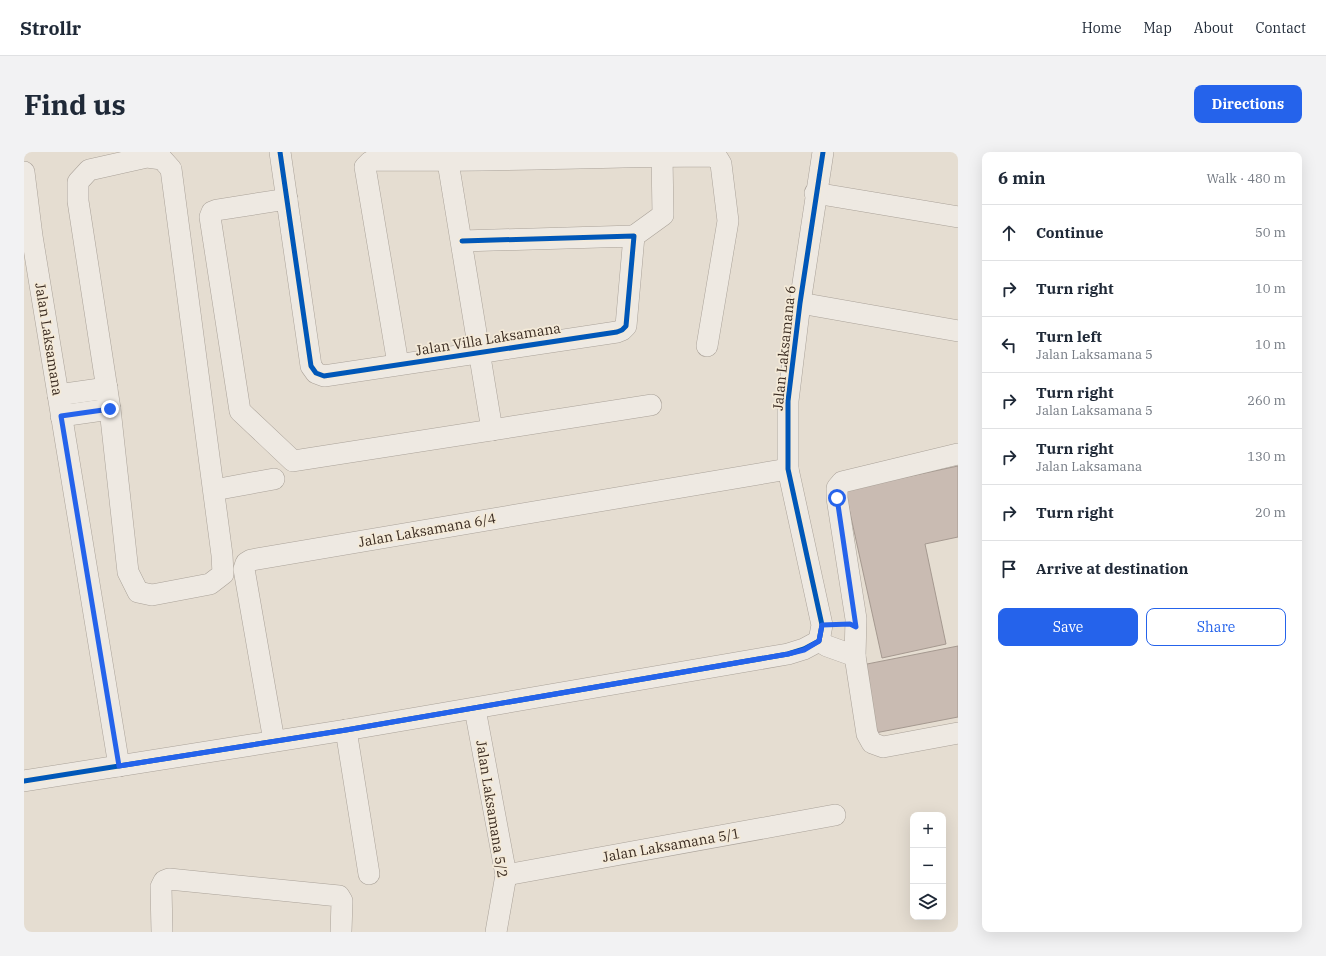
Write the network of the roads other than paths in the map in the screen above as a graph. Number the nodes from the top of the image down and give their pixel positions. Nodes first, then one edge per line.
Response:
1 (280, 152) edge
2 (822, 152) edge
3 (662, 156) junction
4 (448, 162) junction
5 (24, 172) edge
6 (815, 193) junction
7 (287, 199) junction
8 (958, 217) edge
9 (28, 236) edge
10 (634, 236) junction
11 (462, 241) junction
12 (800, 303) junction
13 (958, 331) edge
14 (707, 346) dead end
15 (480, 352) junction
16 (398, 364) junction
17 (107, 388) junction
18 (58, 395) junction
19 (652, 404) dead end
20 (110, 409) junction
21 (61, 416) junction
22 (492, 430) junction
23 (958, 454) edge
24 (788, 469) junction
25 (274, 479) dead end
26 (214, 490) junction
27 (856, 627) junction
28 (820, 633) junction
29 (855, 656) junction
30 (475, 709) junction
31 (346, 730) junction
32 (958, 733) edge
33 (274, 741) junction
34 (119, 766) junction
35 (24, 781) edge
36 (835, 815) dead end
37 (369, 874) dead end
38 (506, 875) junction
39 (162, 932) edge
40 (341, 932) edge
41 (496, 932) edge

1 - 7 street, Jalan Villa Laksamana
2 - 6 street, Jalan Laksamana 6
3 - 4 street
3 - 10 street
3 - 14 street
4 - 11 street
4 - 16 street
5 - 9 street, Jalan Laksamana
6 - 8 street
6 - 12 street, Jalan Laksamana 6
7 - 16 street, Jalan Villa Laksamana
7 - 22 street
9 - 18 street, Jalan Laksamana
10 - 11 street
10 - 15 street, Jalan Villa Laksamana
11 - 15 street
12 - 13 street
12 - 24 street, Jalan Laksamana 6
15 - 16 street, Jalan Villa Laksamana
15 - 22 street
17 - 18 street
17 - 20 street
17 - 26 street
18 - 21 street, Jalan Laksamana
19 - 22 street
20 - 21 street
20 - 26 street
21 - 34 street, Jalan Laksamana
23 - 27 street
24 - 28 street, Jalan Laksamana 6
24 - 33 street, Jalan Laksamana 6/4
25 - 26 street
27 - 28 street
27 - 29 street
28 - 29 street
28 - 30 street
29 - 32 street
30 - 31 street
30 - 38 street, Jalan Laksamana 5/2
31 - 33 street
31 - 37 street
33 - 34 street
34 - 35 street
36 - 38 street, Jalan Laksamana 5/1
38 - 41 street, Jalan Laksamana 5/2
39 - 40 street

